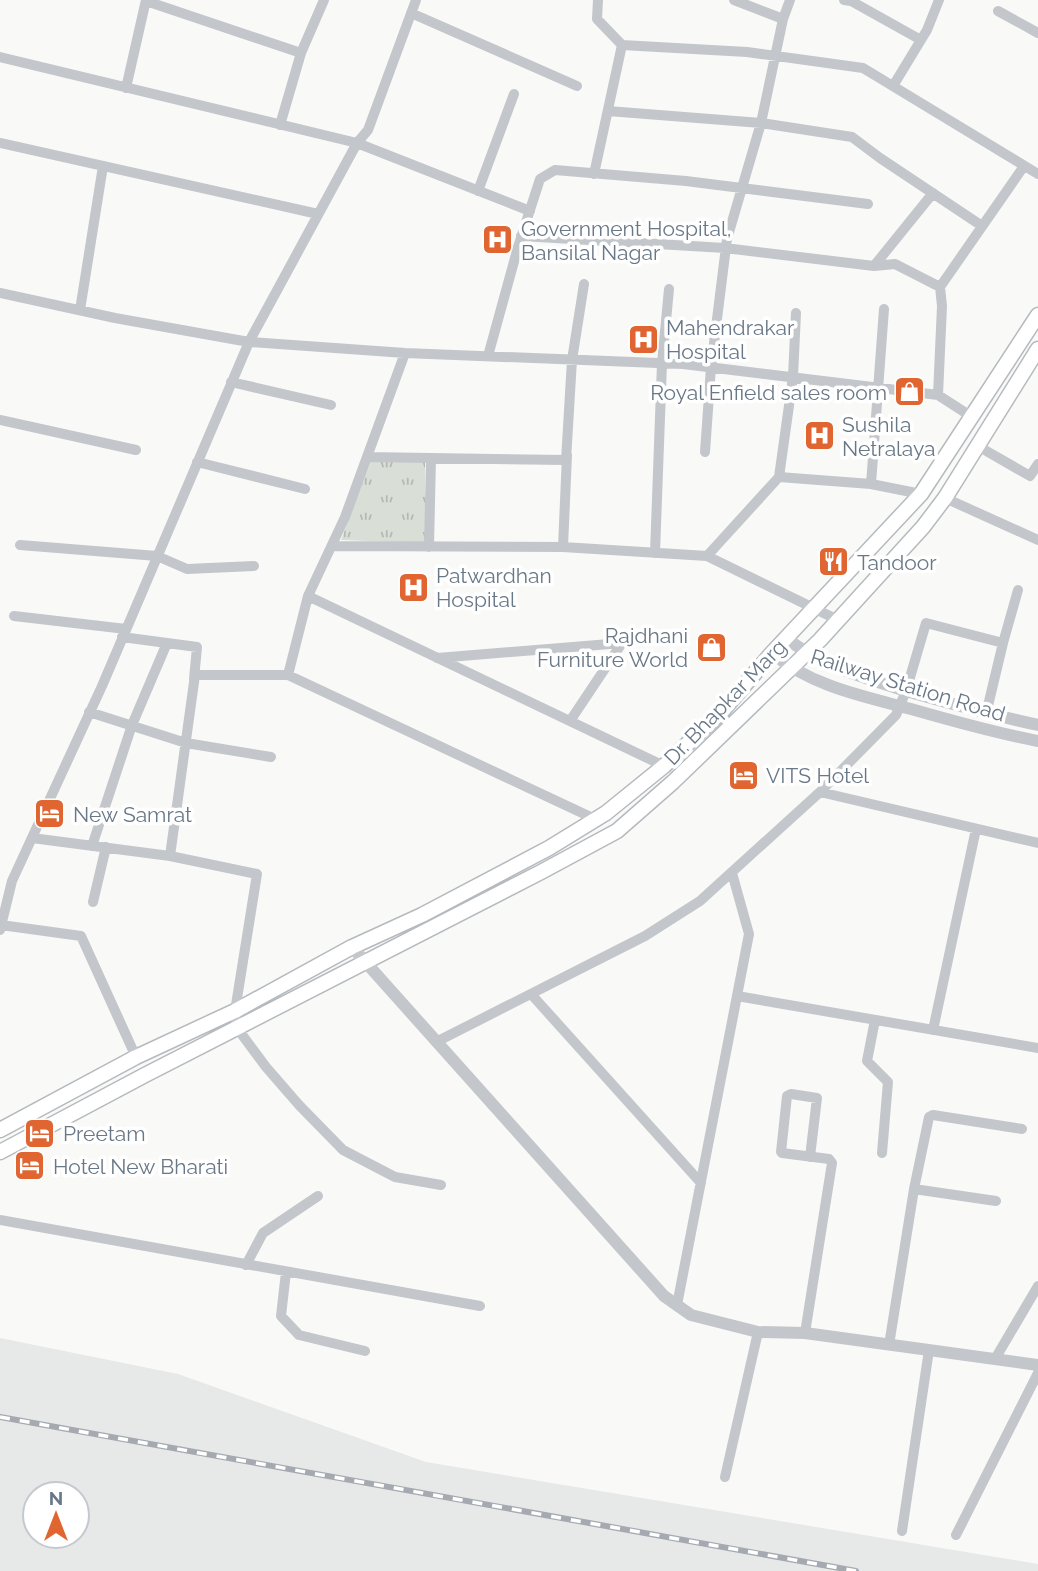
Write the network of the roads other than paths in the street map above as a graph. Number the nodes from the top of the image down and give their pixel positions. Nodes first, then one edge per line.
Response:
1 (324, 0) edge
2 (416, 0) edge
3 (598, 0) edge
4 (734, 0) edge
5 (790, 0) edge
6 (844, 0) edge
7 (939, 0) edge
8 (146, 1) edge
9 (998, 11) dead end
10 (411, 13) junction
11 (783, 19) junction
12 (1038, 33) edge
13 (921, 40) junction
14 (622, 45) junction
15 (301, 53) junction
16 (777, 56) junction
17 (0, 57) edge
18 (577, 86) dead end
19 (893, 86) junction
20 (126, 88) junction
21 (514, 94) dead end
22 (608, 111) junction
23 (761, 124) junction
24 (280, 125) junction
25 (0, 143) edge
26 (357, 143) junction
27 (103, 166) junction
28 (1024, 166) junction
29 (594, 174) junction
30 (1038, 174) edge
31 (740, 188) junction
32 (478, 191) junction
33 (933, 193) junction
34 (868, 204) dead end
35 (530, 211) junction
36 (318, 214) junction
37 (982, 226) junction
38 (521, 236) junction
39 (725, 248) junction
40 (874, 266) junction
41 (584, 284) dead end
42 (940, 287) junction
43 (669, 289) dead end
44 (0, 293) edge
45 (884, 309) dead end
46 (80, 310) junction
47 (796, 313) dead end
48 (1038, 315) edge
49 (248, 342) junction
50 (1038, 349) edge
51 (405, 353) junction
52 (488, 356) junction
53 (572, 360) junction
54 (662, 363) junction
55 (711, 368) junction
56 (793, 377) junction
57 (231, 382) junction
58 (878, 388) junction
59 (938, 395) junction
60 (331, 405) dead end
61 (972, 417) junction
62 (0, 420) edge
63 (976, 445) junction
64 (567, 448) junction
65 (136, 450) dead end
66 (705, 452) dead end
67 (367, 457) junction
68 (431, 458) junction
69 (197, 462) junction
70 (1038, 464) edge
71 (779, 477) junction
72 (871, 484) junction
73 (305, 489) dead end
74 (921, 494) junction
75 (945, 498) junction
76 (1038, 540) edge
77 (20, 545) dead end
78 (332, 546) junction
79 (429, 547) junction
80 (563, 547) junction
81 (655, 553) junction
82 (157, 556) junction
83 (707, 556) junction
84 (254, 566) dead end
85 (1018, 590) dead end
86 (308, 596) junction
87 (816, 607) junction
88 (14, 616) dead end
89 (838, 620) junction
90 (124, 633) junction
91 (786, 638) junction
92 (167, 643) junction
93 (1003, 643) junction
94 (772, 653) junction
95 (806, 654) junction
96 (436, 658) junction
97 (791, 668) junction
98 (288, 675) junction
99 (194, 683) junction
100 (906, 691) junction
101 (901, 706) junction
102 (89, 712) junction
103 (986, 714) junction
104 (570, 721) junction
105 (132, 725) junction
106 (1038, 725) edge
107 (1038, 741) edge
108 (186, 743) junction
109 (271, 757) dead end
110 (664, 766) junction
111 (820, 792) junction
112 (595, 819) junction
113 (976, 829) junction
114 (32, 838) junction
115 (1038, 843) edge
116 (92, 845) junction
117 (106, 848) junction
118 (170, 856) junction
119 (733, 873) junction
120 (93, 902) dead end
121 (1, 925) edge
122 (0, 930) edge
123 (352, 947) junction
124 (366, 964) junction
125 (531, 994) junction
126 (737, 996) junction
127 (234, 1011) junction
128 (875, 1020) junction
129 (237, 1028) junction
130 (933, 1030) junction
131 (436, 1042) junction
132 (1038, 1048) edge
133 (136, 1058) junction
134 (1022, 1129) dead end
135 (0, 1130) edge
136 (0, 1152) edge
137 (882, 1153) dead end
138 (810, 1157) junction
139 (701, 1183) junction
140 (440, 1185) dead end
141 (914, 1189) junction
142 (318, 1196) dead end
143 (996, 1201) dead end
144 (0, 1220) edge
145 (246, 1265) junction
146 (286, 1272) junction
147 (1038, 1286) edge
148 (677, 1305) junction
149 (480, 1306) dead end
150 (758, 1332) junction
151 (805, 1333) junction
152 (889, 1345) junction
153 (929, 1350) junction
154 (365, 1351) dead end
155 (995, 1359) junction
156 (1038, 1365) edge
157 (1038, 1373) edge
158 (725, 1477) dead end
159 (902, 1531) dead end
160 (956, 1535) dead end

1 - 15 street
2 - 10 street
3 - 14 street
4 - 11 street
5 - 11 street
6 - 13 street
7 - 13 street
8 - 15 street
8 - 20 street
9 - 12 street
10 - 18 street
10 - 26 street
11 - 16 street
13 - 19 street
14 - 16 street
14 - 22 street
15 - 24 street
16 - 19 street
16 - 23 street
17 - 20 street
19 - 28 street
20 - 24 street
21 - 32 street
22 - 23 street
22 - 29 street
23 - 31 street
23 - 33 street
24 - 26 street
25 - 27 street
26 - 32 street
26 - 36 street
27 - 36 street
27 - 46 street
28 - 30 street
28 - 37 street
29 - 31 street
29 - 35 street
31 - 34 street
31 - 39 street
32 - 35 street
33 - 37 street
33 - 40 street
35 - 38 street
36 - 49 street
37 - 42 street
38 - 39 street
38 - 52 street
39 - 40 street
39 - 55 street
40 - 42 street
41 - 53 street
42 - 59 street
43 - 54 street
44 - 46 street
45 - 58 street
46 - 49 street
47 - 56 street
48 - 61 main road, Dr. Bhapkar Marg
49 - 51 street
49 - 57 street
50 - 63 main road, Dr. Bhapkar Marg
51 - 52 street
51 - 67 street
52 - 53 street
53 - 54 street
53 - 64 street
54 - 55 street
54 - 81 street
55 - 56 street
55 - 66 street
56 - 58 street
56 - 71 street
57 - 60 street
57 - 69 street
58 - 59 street
58 - 72 street
59 - 61 street
61 - 74 main road, Dr. Bhapkar Marg
62 - 65 street
63 - 70 street
63 - 75 main road, Dr. Bhapkar Marg
64 - 68 street
64 - 80 street
67 - 68 street
67 - 78 street
68 - 79 street
69 - 73 street
69 - 82 street
71 - 72 street
71 - 83 street
72 - 74 street
74 - 87 main road, Dr. Bhapkar Marg
75 - 76 street
75 - 89 main road, Dr. Bhapkar Marg
77 - 82 street
78 - 79 street
78 - 86 street
79 - 80 street
80 - 81 street
81 - 83 street
82 - 84 street
82 - 90 street
83 - 87 street
85 - 93 street
86 - 96 street
86 - 98 street
87 - 89 street
87 - 91 main road, Dr. Bhapkar Marg
88 - 90 street
89 - 95 main road, Dr. Bhapkar Marg
90 - 92 street
90 - 102 street
91 - 94 main road, Dr. Bhapkar Marg
91 - 95 street, Railway Station Road
92 - 99 street
92 - 105 street
93 - 100 street
93 - 103 street
94 - 97 street, Railway Station Road
94 - 110 main road, Dr. Bhapkar Marg
95 - 97 main road, Dr. Bhapkar Marg
95 - 100 street, Railway Station Road
96 - 104 street
96 - 104 street
97 - 101 street, Railway Station Road
97 - 124 main road, Dr. Bhapkar Marg
98 - 99 street
98 - 112 street
99 - 108 street
100 - 101 street
100 - 103 street, Railway Station Road
101 - 107 street, Railway Station Road
101 - 111 street
102 - 105 street
102 - 114 street
103 - 106 street, Railway Station Road
104 - 110 street
105 - 108 street
105 - 116 street
108 - 109 street
108 - 118 street
110 - 112 main road, Dr. Bhapkar Marg
111 - 113 street
111 - 119 street
112 - 123 main road, Dr. Bhapkar Marg
113 - 115 street
113 - 130 street
114 - 116 street
114 - 121 street
116 - 117 street
117 - 118 street
117 - 120 street
118 - 127 street
119 - 125 street
119 - 126 street
121 - 122 street
121 - 133 street
123 - 124 street
123 - 127 main road, Dr. Bhapkar Marg
124 - 129 main road, Dr. Bhapkar Marg
124 - 131 street
125 - 131 street
125 - 139 street
126 - 128 street
126 - 139 street
127 - 129 street
127 - 133 main road, Dr. Bhapkar Marg
128 - 130 street
128 - 137 street
129 - 136 main road, Dr. Bhapkar Marg
129 - 140 street
130 - 132 street
131 - 148 street
133 - 135 main road, Dr. Bhapkar Marg
134 - 141 street
138 - 138 street
138 - 151 street
139 - 148 street
141 - 143 street
141 - 152 street
142 - 145 street
144 - 145 street
145 - 146 street
146 - 149 street
146 - 154 street
147 - 155 street
148 - 150 street
150 - 151 street
150 - 158 street
151 - 152 street
152 - 153 street
153 - 155 street
153 - 159 street
155 - 156 street
157 - 160 street

